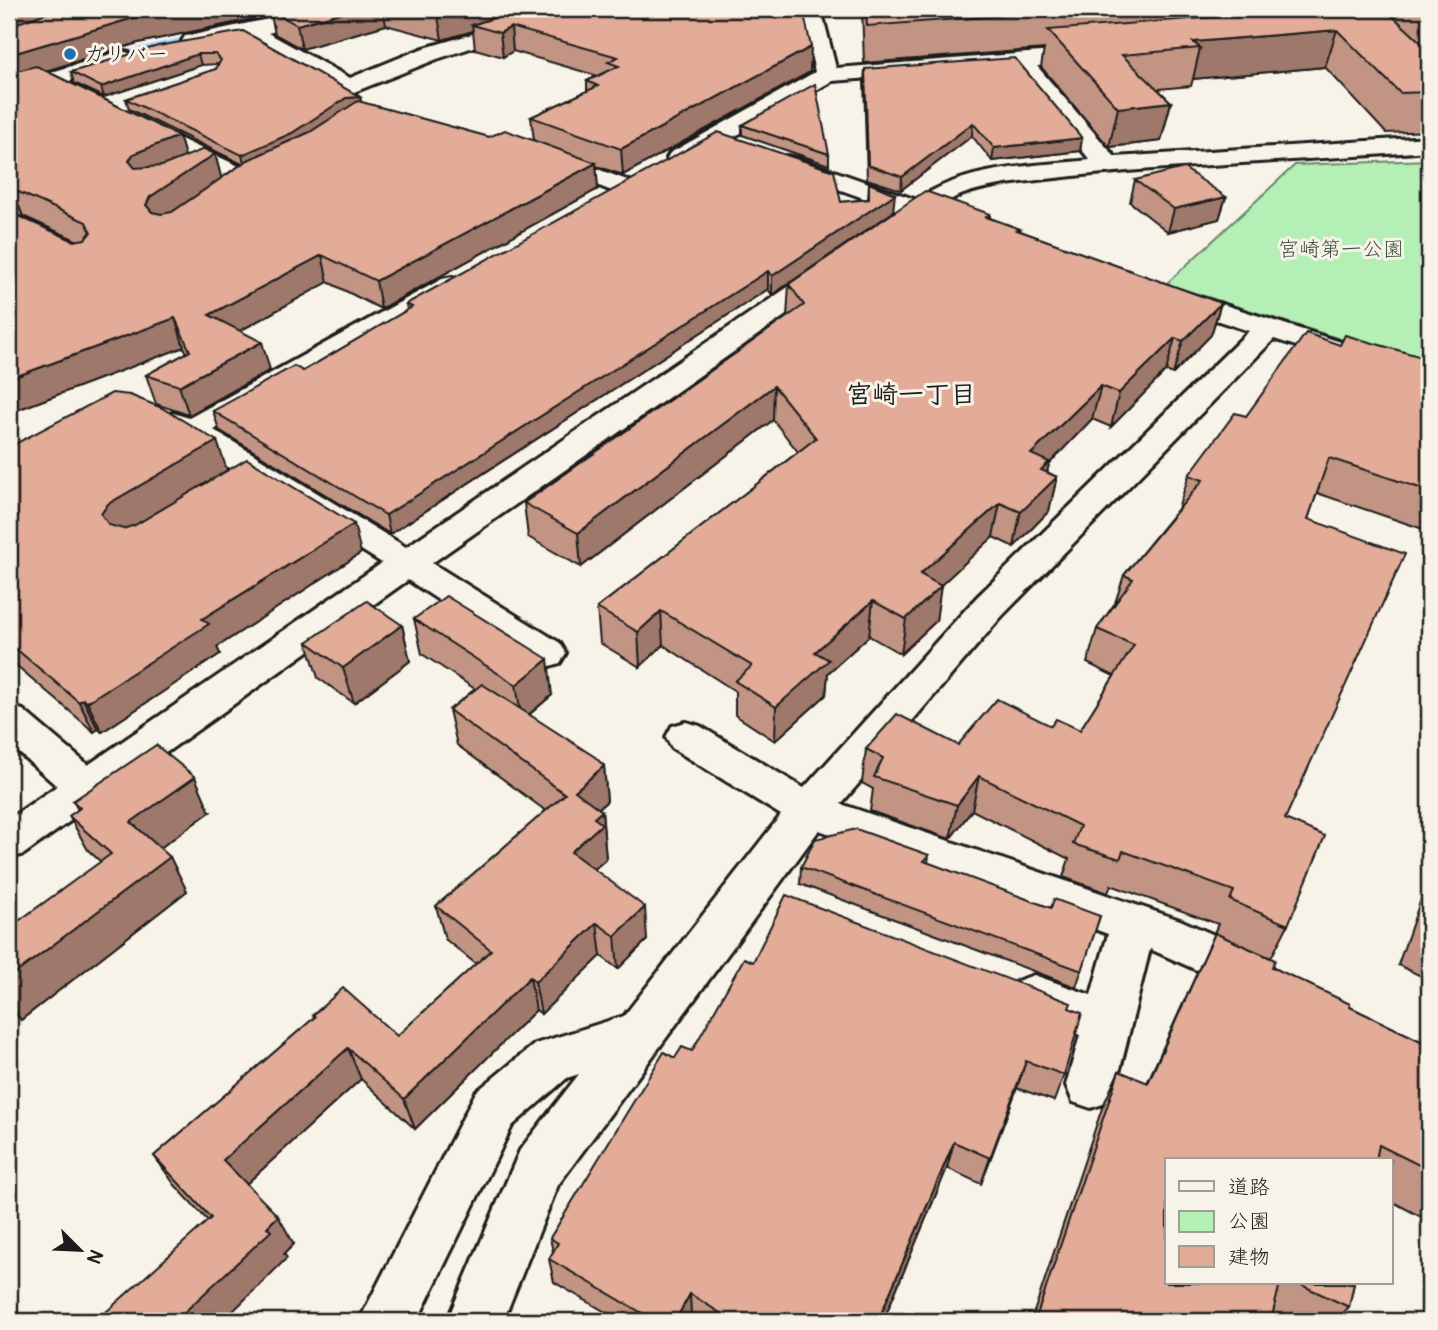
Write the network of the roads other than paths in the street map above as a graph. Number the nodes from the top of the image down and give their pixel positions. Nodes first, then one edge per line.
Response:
1 (339, 9) edge
2 (550, 9) edge
3 (811, 9) edge
4 (249, 31) junction
5 (169, 46) edge
6 (144, 52) edge
7 (1116, 53) edge
8 (1021, 61) junction
9 (827, 75) junction
10 (46, 80) junction
11 (9, 92) edge
12 (78, 96) edge
13 (115, 114) edge
14 (716, 137) junction
15 (1429, 144) edge
16 (304, 151) edge
17 (530, 151) edge
18 (213, 163) junction
19 (1108, 165) junction
20 (189, 173) edge
21 (245, 178) junction
22 (625, 188) junction
23 (224, 194) edge
24 (601, 201) edge
25 (920, 209) junction
26 (956, 221) edge
27 (469, 275) edge
28 (1150, 289) edge
29 (1267, 329) junction
30 (1429, 380) edge
31 (148, 414) edge
32 (191, 430) junction
33 (256, 470) junction
34 (223, 491) edge
35 (407, 563) junction
36 (547, 653) dead end
37 (9, 721) edge
38 (686, 737) dead end
39 (87, 788) junction
40 (810, 810) junction
41 (9, 842) edge
42 (1134, 923) junction
43 (993, 980) edge
44 (1291, 992) edge
45 (1107, 1024) junction
46 (640, 1033) junction
47 (1091, 1085) dead end
48 (387, 1321) edge
49 (475, 1321) edge

1 - 4 street
2 - 4 street
3 - 9 street
4 - 5 street
6 - 10 street
7 - 8 street
8 - 9 street
8 - 19 street
9 - 14 street
10 - 11 street
10 - 12 street
13 - 18 street
14 - 22 street
14 - 25 street
15 - 19 street
16 - 21 street
17 - 22 street
18 - 20 street
18 - 21 street
19 - 25 street
21 - 23 street
22 - 24 street
25 - 26 street
25 - 35 street
27 - 32 street
28 - 29 street
29 - 30 street
29 - 40 street
31 - 32 street
32 - 33 street
33 - 34 street
33 - 35 street
35 - 36 street
35 - 39 street
37 - 39 street
38 - 40 street
39 - 41 street
40 - 42 street
40 - 46 street
42 - 44 street
42 - 45 street
43 - 45 street
45 - 47 street
46 - 48 street
46 - 49 street

